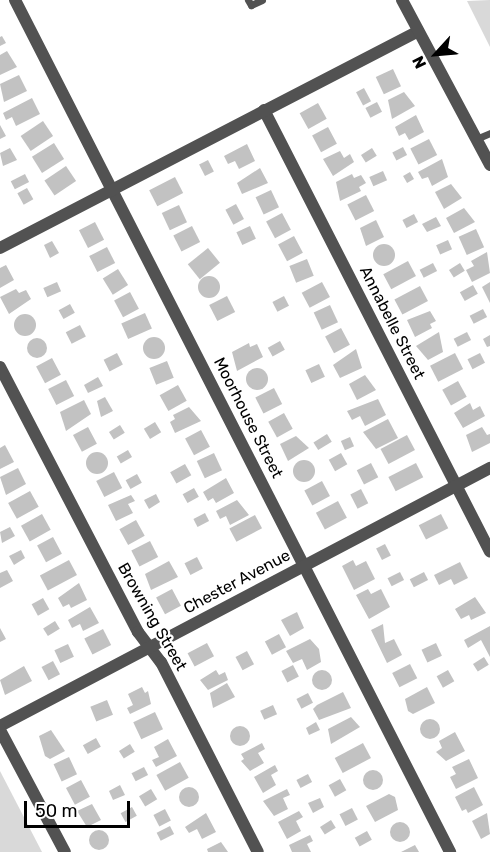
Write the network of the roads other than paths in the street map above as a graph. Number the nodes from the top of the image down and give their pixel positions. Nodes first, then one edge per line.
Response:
1 (15, 0) edge
2 (248, 0) edge
3 (262, 0) edge
4 (402, 0) edge
5 (418, 31) junction
6 (264, 110) junction
7 (490, 133) edge
8 (476, 139) junction
9 (490, 165) edge
10 (112, 190) junction
11 (0, 248) edge
12 (0, 367) edge
13 (490, 468) edge
14 (456, 486) junction
15 (490, 551) edge
16 (305, 566) junction
17 (150, 647) junction
18 (0, 728) edge
19 (65, 852) edge
20 (258, 852) edge
21 (450, 852) edge

1 - 10 street, Moorhouse Street
2 - 3 lane
4 - 5 street
5 - 6 street
5 - 8 street
6 - 10 street
6 - 14 street, Annabelle Street
7 - 8 lane
8 - 9 street
10 - 11 street
10 - 16 street, Moorhouse Street
12 - 17 street, Browning Street
13 - 14 street, Chester Avenue
14 - 15 street, Annabelle Street
14 - 16 street, Chester Avenue
16 - 17 street, Chester Avenue
16 - 21 street, Moorhouse Street
17 - 18 street, Chester Avenue
17 - 20 street, Browning Street
18 - 19 street

